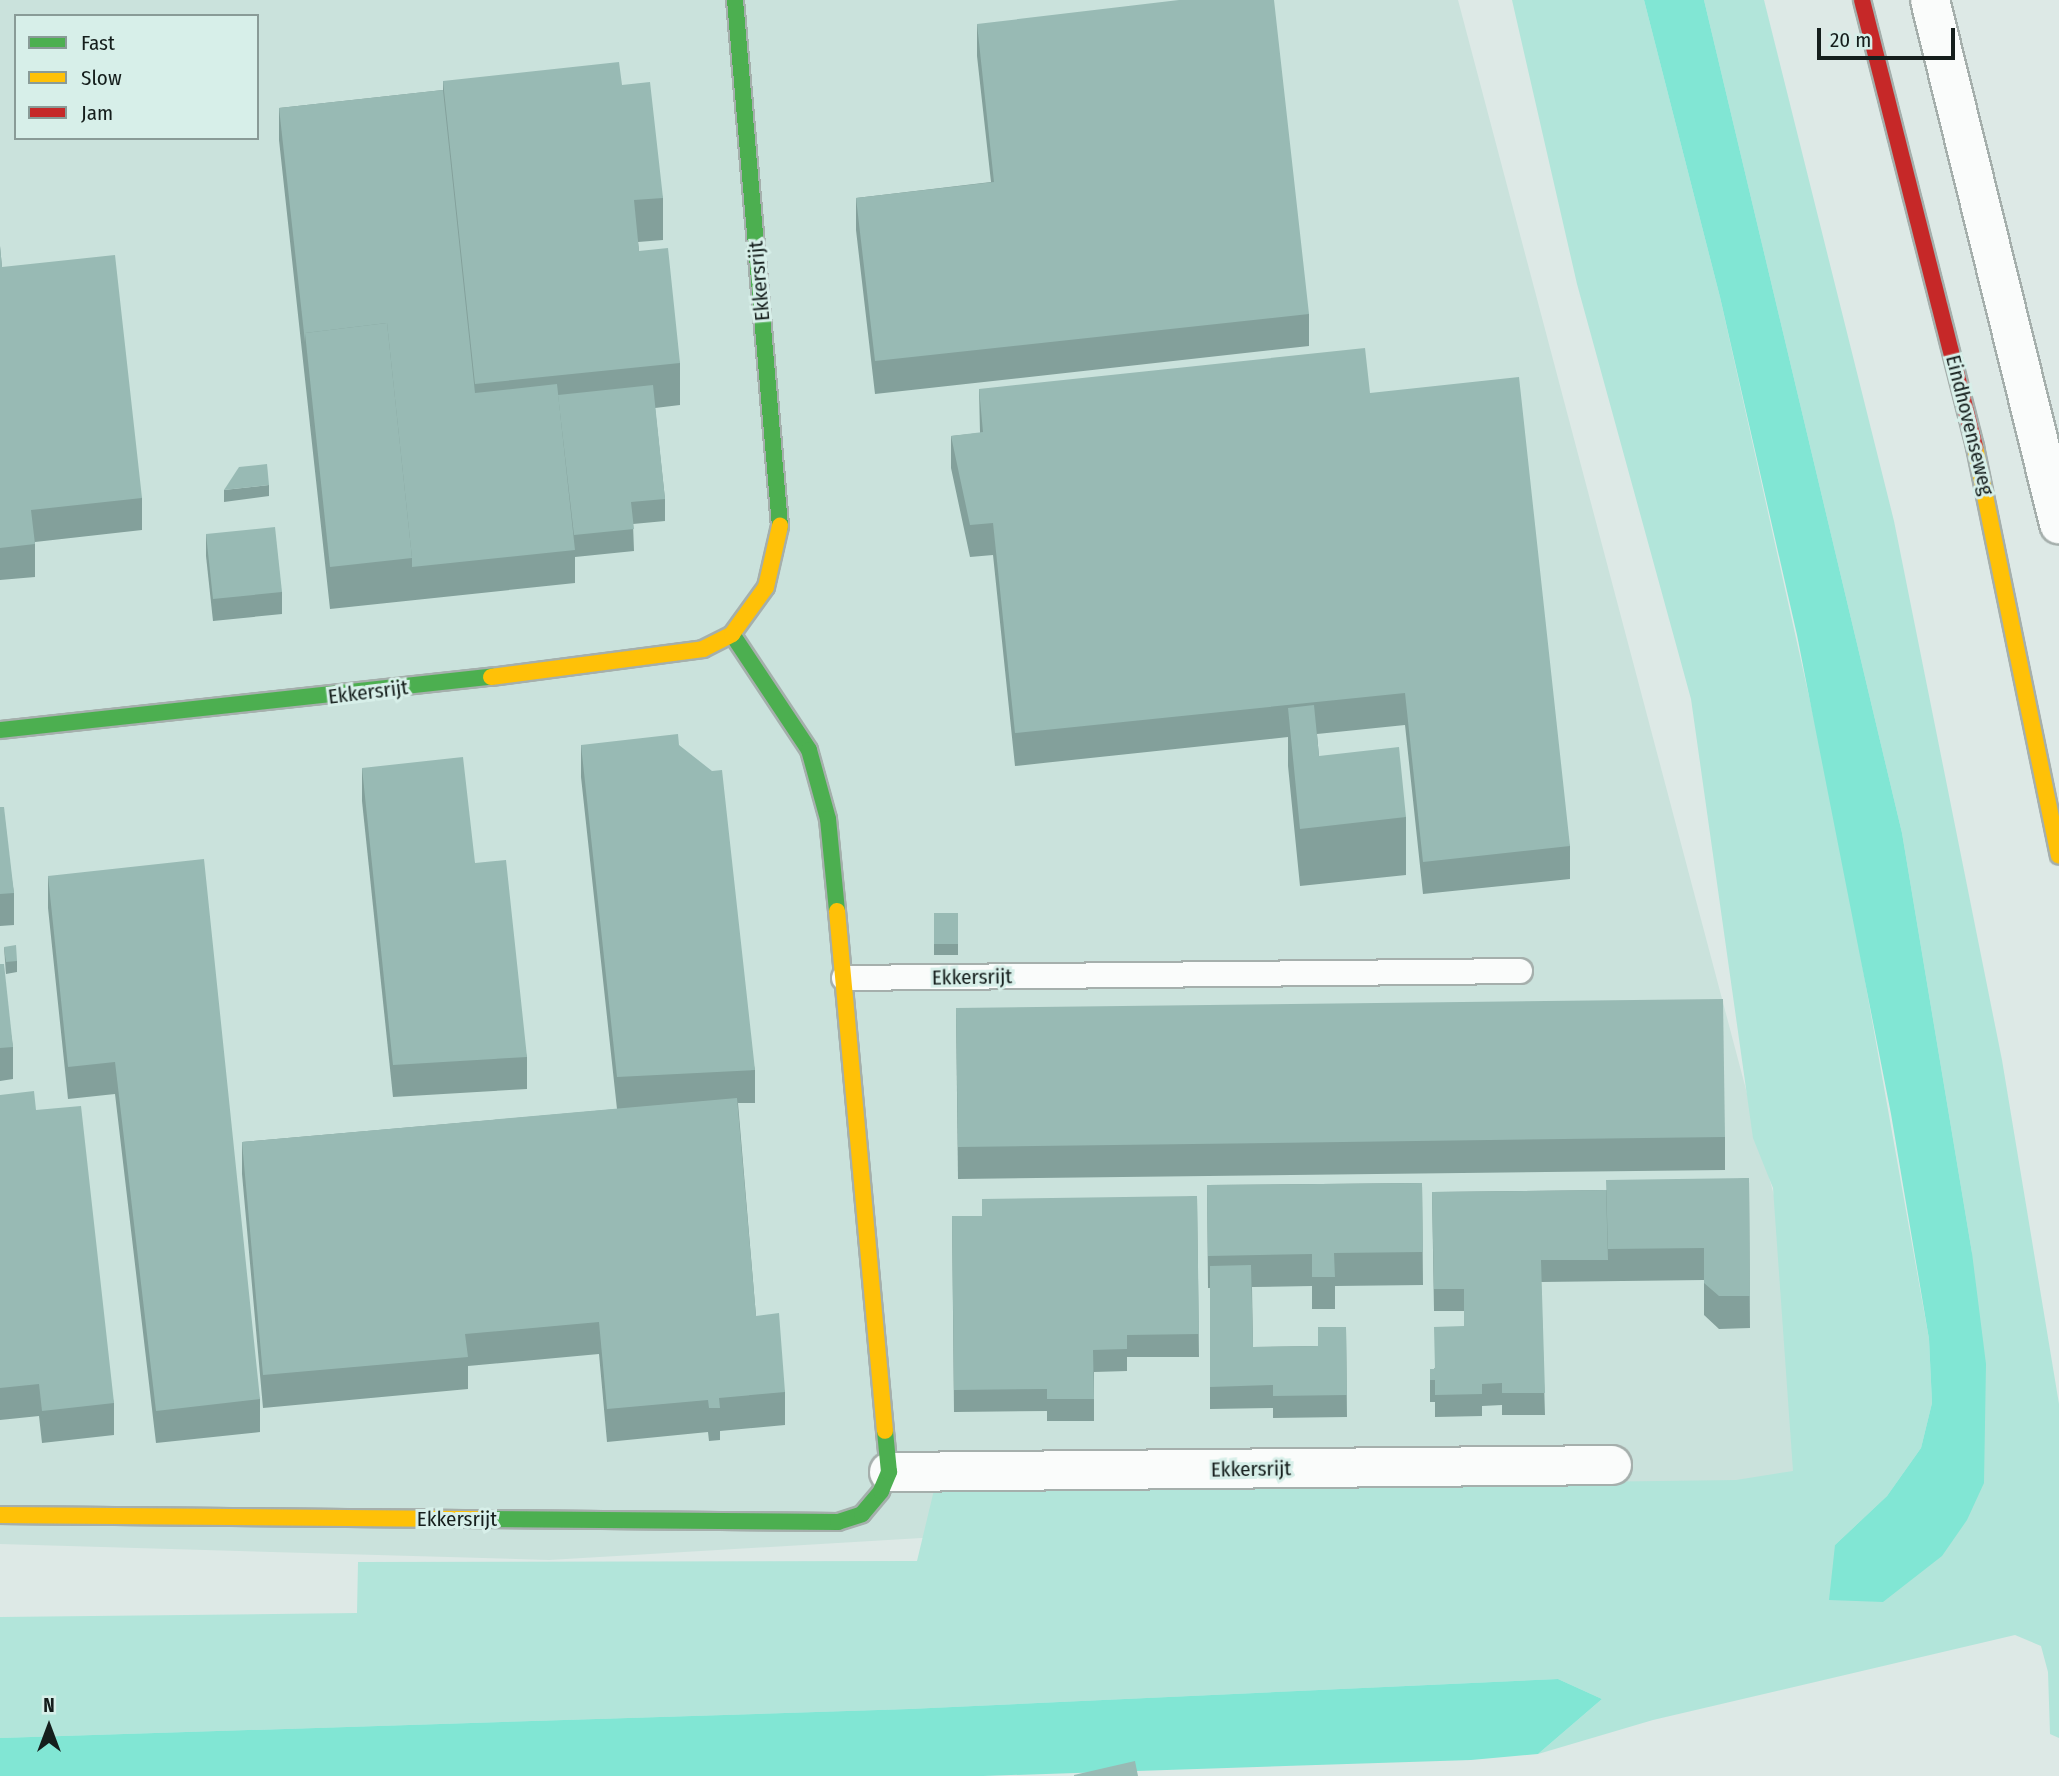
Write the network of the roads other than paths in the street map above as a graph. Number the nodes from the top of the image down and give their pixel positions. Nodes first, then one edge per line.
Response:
1 (735, 0) edge
2 (1862, 0) edge
3 (1930, 0) edge
4 (2059, 524) edge
5 (732, 634) junction
6 (0, 730) edge
7 (2059, 855) edge
8 (1520, 971) dead end
9 (844, 978) junction
10 (1612, 1465) dead end
11 (890, 1472) junction
12 (0, 1515) edge

1 - 5 street, Ekkersrijt
2 - 7 street, Eindhovenseweg
3 - 4 street
5 - 6 street, Ekkersrijt
5 - 9 street
8 - 9 lane, Ekkersrijt
9 - 11 street
10 - 11 street, Ekkersrijt
11 - 12 street, Ekkersrijt

